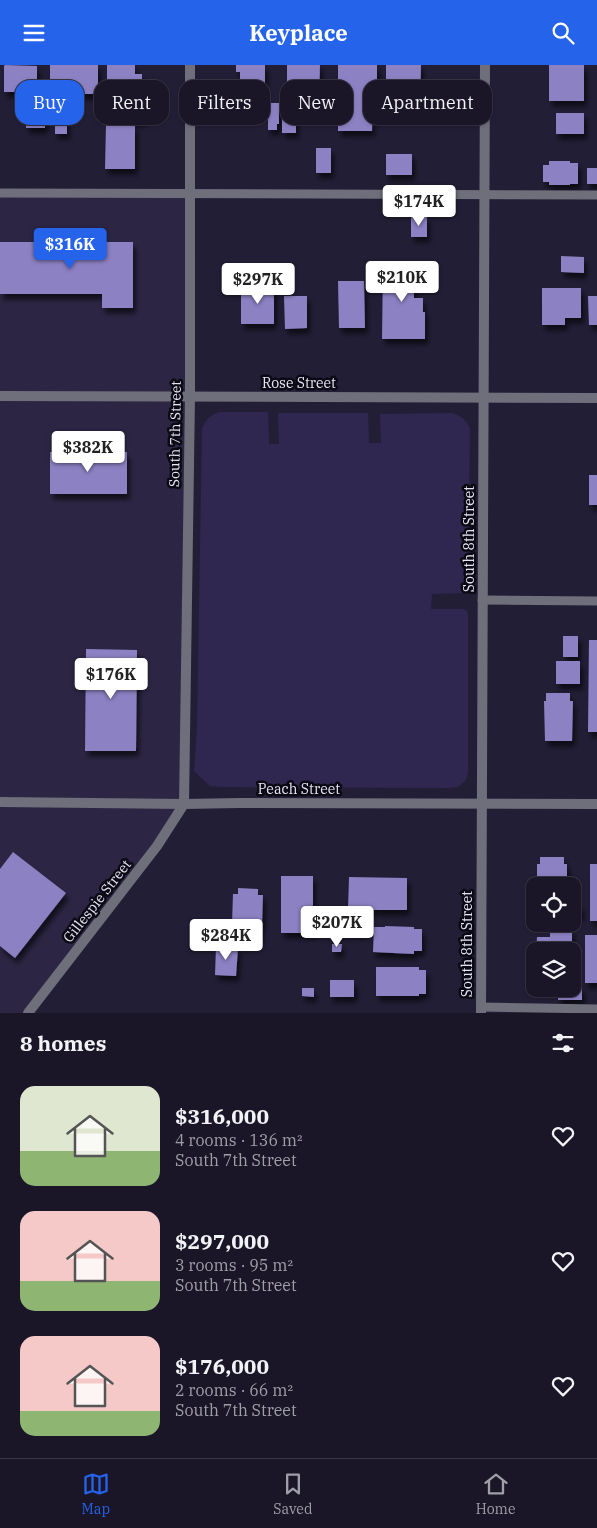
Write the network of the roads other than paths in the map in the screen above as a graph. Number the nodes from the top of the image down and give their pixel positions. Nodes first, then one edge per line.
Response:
1 (190, 65) edge
2 (485, 65) edge
3 (0, 193) edge
4 (190, 194) junction
5 (485, 195) junction
6 (597, 195) edge
7 (0, 395) edge
8 (190, 397) junction
9 (484, 398) junction
10 (597, 398) edge
11 (482, 600) junction
12 (597, 601) edge
13 (0, 802) edge
14 (184, 804) junction
15 (482, 804) junction
16 (597, 804) edge
17 (597, 1009) edge
18 (481, 1010) edge
19 (28, 1013) edge

1 - 4 street, South 7th Street
2 - 5 street, South 8th Street
3 - 4 lane
4 - 5 lane
4 - 8 street, South 7th Street
5 - 6 lane
5 - 9 street, South 8th Street
7 - 8 street, Rose Street
8 - 9 street, Rose Street
8 - 14 street, South 7th Street
9 - 10 street, Rose Street
9 - 11 street, South 8th Street
11 - 12 lane
11 - 15 street, South 8th Street
13 - 14 street, Peach Street
14 - 15 street, Peach Street
14 - 19 street, Gillespie Street
15 - 16 street, Peach Street
15 - 18 street, South 8th Street
17 - 18 lane

